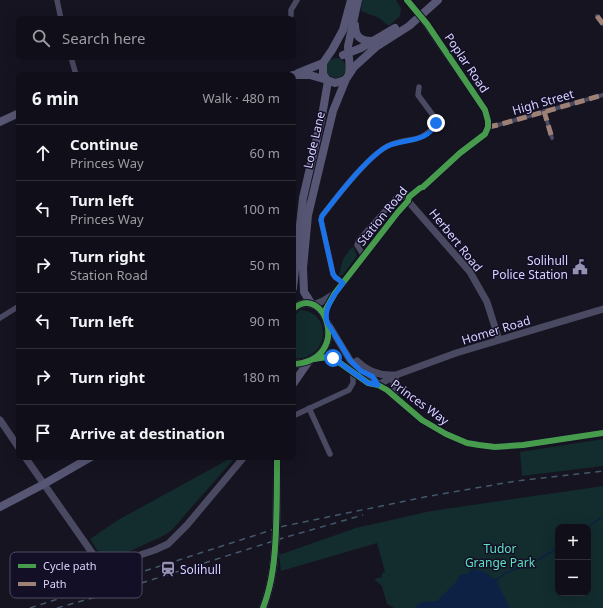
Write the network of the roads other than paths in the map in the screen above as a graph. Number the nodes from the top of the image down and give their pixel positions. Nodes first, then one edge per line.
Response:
1 (56, 0) edge
2 (297, 0) edge
3 (351, 0) edge
4 (358, 0) edge
5 (407, 0) edge
6 (438, 0) edge
7 (291, 15) dead end
8 (420, 15) junction
9 (61, 16) edge
10 (597, 16) dead end
11 (354, 17) junction
12 (603, 24) edge
13 (373, 41) junction
14 (345, 54) junction
15 (72, 60) edge
16 (324, 60) junction
17 (75, 72) edge
18 (296, 74) edge
19 (296, 75) edge
20 (348, 77) junction
21 (328, 80) junction
22 (419, 87) dead end
23 (603, 95) edge
24 (544, 111) junction
25 (16, 114) edge
26 (0, 122) edge
27 (488, 126) junction
28 (552, 138) dead end
29 (408, 201) junction
30 (364, 256) junction
31 (296, 261) edge
32 (343, 283) junction
33 (336, 293) junction
34 (312, 304) junction
35 (296, 307) edge
36 (16, 308) edge
37 (603, 310) edge
38 (0, 318) edge
39 (326, 319) junction
40 (499, 340) junction
41 (341, 346) junction
42 (312, 360) junction
43 (296, 363) edge
44 (353, 373) junction
45 (396, 375) junction
46 (296, 380) edge
47 (378, 385) junction
48 (395, 396) junction
49 (309, 408) junction
50 (296, 414) edge
51 (0, 420) edge
52 (603, 433) edge
53 (16, 444) edge
54 (330, 454) dead end
55 (27, 460) edge
56 (86, 460) edge
57 (241, 460) edge
58 (277, 460) edge
59 (44, 484) junction
60 (0, 507) edge
61 (92, 552) edge
62 (142, 554) edge
63 (263, 608) edge

1 - 9 street
2 - 7 street
3 - 16 main road
4 - 11 main road
5 - 8 street
6 - 8 main road
8 - 13 main road
8 - 20 main road
8 - 27 street, Poplar Road
10 - 12 street
11 - 13 main road
11 - 14 main road
13 - 14 main road
14 - 16 main road
14 - 20 main road
15 - 17 street
16 - 18 main road
16 - 21 main road
19 - 21 main road
20 - 21 main road
20 - 34 main road, Lode Lane
21 - 31 main road, Lode Lane
22 - 32 street
23 - 24 street, High Street
24 - 27 street, High Street
24 - 28 street
25 - 26 main road
27 - 29 street, Station Road
29 - 30 street, Station Road
29 - 30 street
29 - 40 street, Herbert Road
30 - 32 street, Station Road
32 - 33 street, Station Road
33 - 34 street, Station Road
33 - 39 street, Station Road
34 - 35 main road
34 - 39 main road
36 - 38 street
37 - 40 street, Homer Road
39 - 41 street, Princes Way
39 - 42 main road
40 - 45 street, Homer Road
41 - 45 street
41 - 47 street, Princes Way
42 - 43 main road
42 - 44 street, Princes Way
42 - 46 main road
44 - 47 street, Princes Way
44 - 49 street
45 - 47 street, Homer Road
45 - 48 street
47 - 48 street, Princes Way
48 - 52 street, Princes Way
49 - 50 street
49 - 54 street
51 - 53 street
55 - 59 street
56 - 59 main road
57 - 62 street
58 - 63 main road
59 - 60 main road
59 - 61 street

